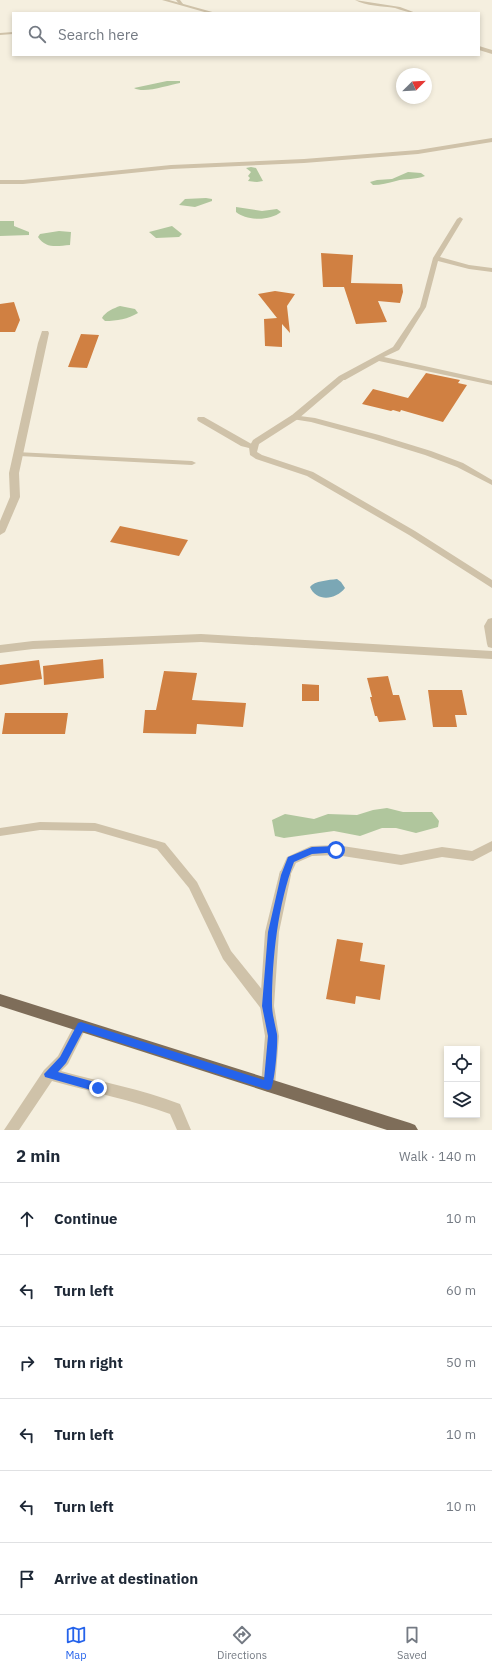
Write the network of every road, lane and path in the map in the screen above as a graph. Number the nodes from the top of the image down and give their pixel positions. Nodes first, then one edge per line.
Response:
1 (164, 0) edge
2 (357, 0) edge
3 (179, 2) edge
4 (211, 12) edge
5 (412, 12) edge
6 (12, 33) edge
7 (0, 34) edge
8 (480, 47) edge
9 (492, 52) edge
10 (492, 140) edge
11 (0, 182) edge
12 (460, 219) dead end
13 (436, 258) junction
14 (492, 270) edge
15 (45, 333) dead end
16 (377, 358) junction
17 (342, 378) joint
18 (492, 383) edge
19 (295, 417) junction
20 (201, 419) dead end
21 (253, 447) junction
22 (19, 454) junction
23 (192, 463) dead end
24 (492, 483) edge
25 (0, 532) edge
26 (492, 585) edge
27 (492, 621) edge
28 (492, 644) edge
29 (0, 649) edge
30 (492, 655) edge
31 (0, 832) edge
32 (492, 846) edge
33 (285, 875) joint
34 (0, 1000) edge
35 (267, 1006) junction
36 (81, 1026) junction
37 (49, 1074) junction
38 (268, 1086) junction
39 (11, 1130) edge
40 (184, 1130) edge
41 (410, 1130) edge

1 - 3 street
2 - 5 lane
3 - 4 street
6 - 7 lane
8 - 9 street
10 - 11 street
12 - 13 lane
13 - 14 lane
13 - 16 lane
15 - 22 street
16 - 17 lane
16 - 18 lane
17 - 19 street
19 - 21 street
19 - 24 lane
20 - 21 lane
21 - 26 street
22 - 23 lane
22 - 25 street
27 - 28 street
29 - 30 street
31 - 35 lane
32 - 33 lane
33 - 35 street
34 - 36 main road
35 - 38 street
36 - 37 lane
36 - 38 main road
37 - 39 lane
37 - 40 lane
38 - 41 main road

